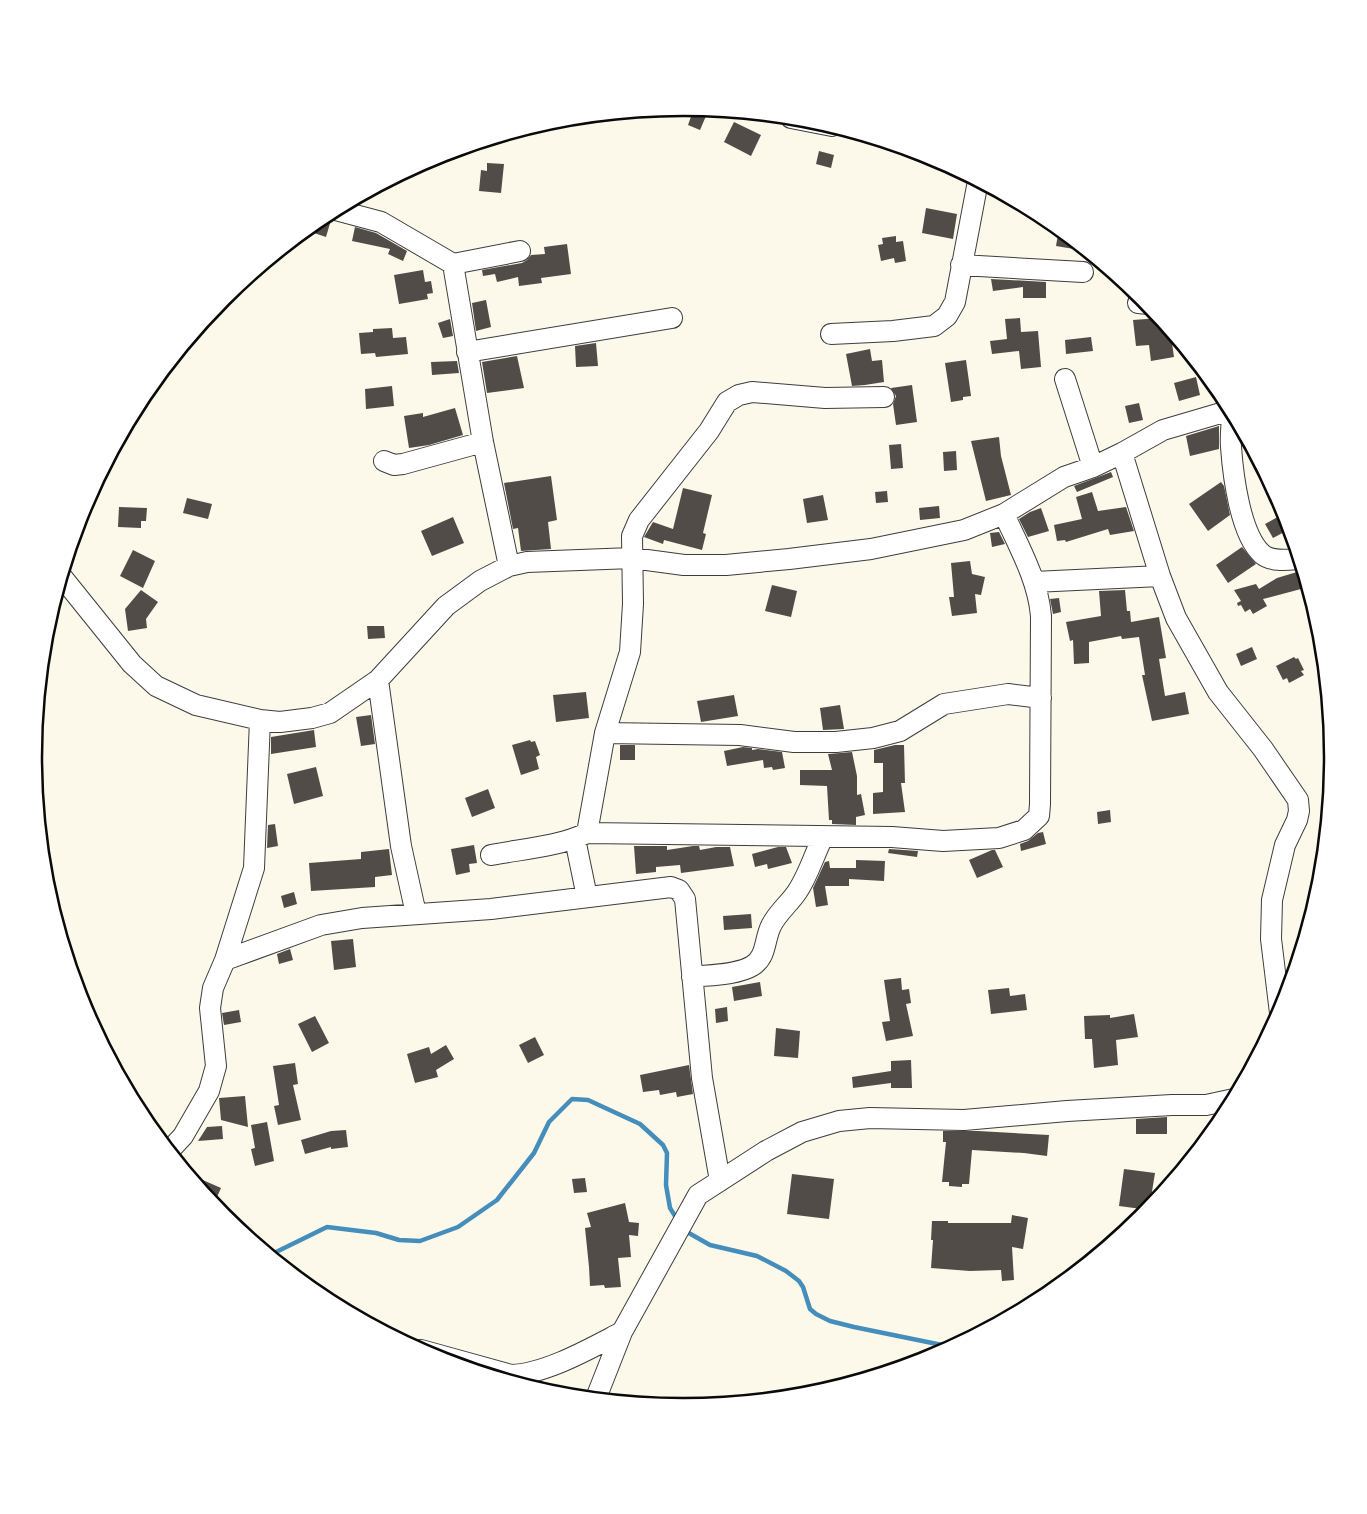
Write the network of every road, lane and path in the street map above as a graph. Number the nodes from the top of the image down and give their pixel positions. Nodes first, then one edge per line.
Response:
1 (977, 187) edge
2 (346, 213) edge
3 (520, 251) dead end
4 (453, 264) junction
5 (961, 265) junction
6 (1083, 272) dead end
7 (672, 318) dead end
8 (831, 334) dead end
9 (467, 352) junction
10 (1065, 379) dead end
11 (884, 397) dead end
12 (1224, 413) edge
13 (1232, 425) edge
14 (483, 442) junction
15 (1122, 453) junction
16 (384, 461) dead end
17 (1093, 467) junction
18 (1004, 514) junction
19 (632, 558) junction
20 (1292, 559) edge
21 (509, 566) junction
22 (1160, 576) junction
23 (1034, 582) junction
24 (67, 583) edge
25 (378, 680) junction
26 (1041, 698) junction
27 (260, 720) junction
28 (605, 733) junction
29 (581, 836) junction
30 (823, 837) junction
31 (491, 855) dead end
32 (587, 898) junction
33 (416, 914) junction
34 (225, 960) junction
35 (692, 977) junction
36 (1278, 996) edge
37 (1224, 1101) edge
38 (174, 1146) edge
39 (720, 1181) junction
40 (622, 1332) junction
41 (515, 1375) edge
42 (598, 1393) edge

1 - 5 street
2 - 4 street
3 - 4 street
4 - 9 street
5 - 6 street
5 - 8 street
7 - 9 street
9 - 14 street
10 - 17 street
11 - 19 street
12 - 15 street
13 - 20 street
14 - 16 street
14 - 21 street
15 - 17 street
15 - 22 street
17 - 18 street
18 - 19 street
18 - 23 street
19 - 21 street
19 - 28 street
21 - 25 street
22 - 23 street
22 - 36 street
23 - 26 street
24 - 27 street
25 - 27 street
25 - 33 street
26 - 28 street
26 - 30 street
27 - 34 street
28 - 29 street
29 - 30 street
29 - 31 street
29 - 32 street
30 - 35 street
32 - 33 street
32 - 35 street
33 - 34 street
34 - 38 street
35 - 39 street
37 - 39 street
39 - 40 street
40 - 41 street
40 - 42 street

